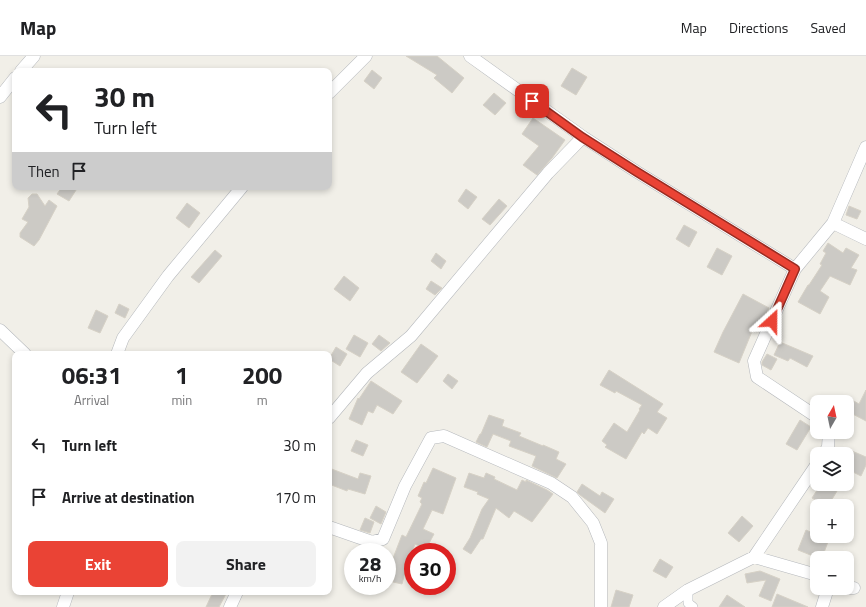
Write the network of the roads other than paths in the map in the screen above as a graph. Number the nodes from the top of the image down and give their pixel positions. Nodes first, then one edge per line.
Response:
1 (34, 56) edge
2 (366, 56) edge
3 (470, 56) edge
4 (24, 68) edge
5 (12, 82) edge
6 (332, 90) edge
7 (0, 97) edge
8 (582, 137) junction
9 (866, 147) edge
10 (240, 190) edge
11 (833, 223) junction
12 (866, 239) edge
13 (795, 269) junction
14 (0, 330) edge
15 (22, 351) edge
16 (118, 351) edge
17 (810, 413) edge
18 (332, 414) edge
19 (810, 474) edge
20 (332, 528) edge
21 (754, 556) junction
22 (810, 573) edge
23 (688, 590) junction
24 (67, 595) edge
25 (236, 595) edge
26 (826, 595) edge
27 (63, 607) edge
28 (230, 607) edge
29 (601, 607) edge
30 (664, 607) edge
31 (692, 607) edge
32 (822, 607) edge

1 - 4 street
2 - 6 street
3 - 8 street
5 - 7 street
8 - 13 street
8 - 18 street
9 - 11 street
10 - 16 street
11 - 12 street
11 - 13 street
13 - 17 street
14 - 15 street
19 - 21 street
20 - 29 street
21 - 22 street
21 - 23 street
23 - 30 street
23 - 31 street
24 - 27 street
25 - 28 street
26 - 32 street

